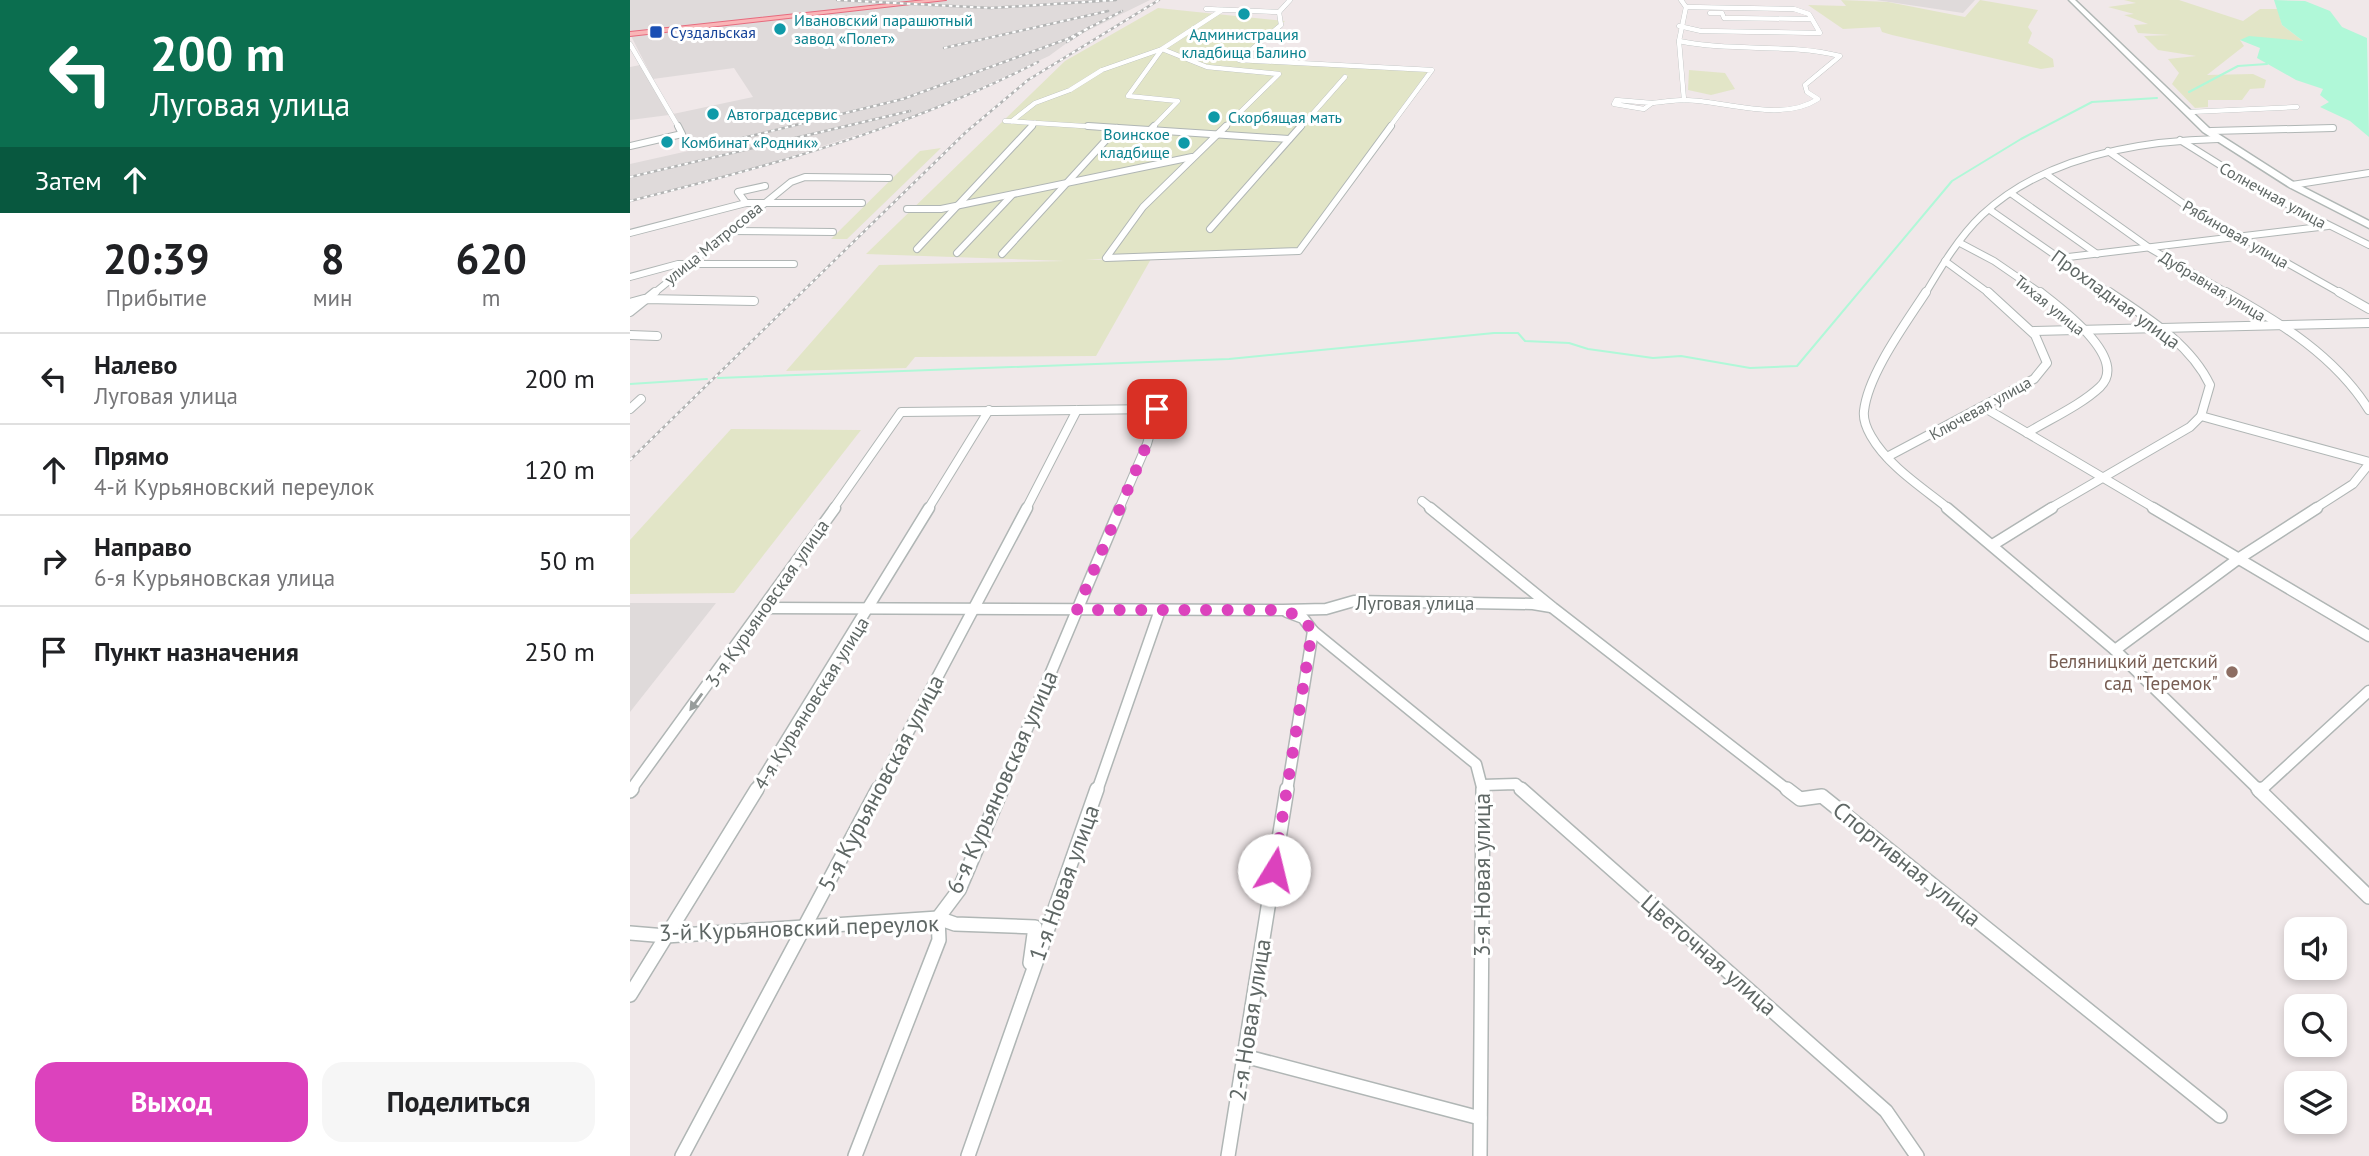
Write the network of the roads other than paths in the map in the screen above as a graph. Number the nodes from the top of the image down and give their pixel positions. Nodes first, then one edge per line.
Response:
1 (943, 0) edge
2 (1218, 0) edge
3 (1290, 0) edge
4 (1681, 0) edge
5 (2074, 0) edge
6 (1685, 9) junction
7 (1222, 10) junction
8 (1279, 12) junction
9 (1811, 19) junction
10 (1679, 26) junction
11 (630, 34) edge
12 (1679, 41) junction
13 (630, 44) edge
14 (1162, 49) junction
15 (1345, 77) dead end
16 (1684, 100) junction
17 (1652, 103) junction
18 (2297, 107) dead end
19 (2189, 112) junction
20 (1035, 123) junction
21 (1117, 128) junction
22 (2333, 128) dead end
23 (1150, 130) junction
24 (2211, 131) junction
25 (1215, 134) junction
26 (1289, 139) junction
27 (2218, 139) junction
28 (2180, 140) junction
29 (630, 146) edge
30 (2108, 151) junction
31 (1193, 157) junction
32 (2369, 173) edge
33 (2046, 174) junction
34 (889, 178) dead end
35 (1072, 180) junction
36 (2295, 184) junction
37 (765, 186) dead end
38 (1013, 194) junction
39 (2011, 194) junction
40 (746, 203) junction
41 (762, 203) junction
42 (862, 203) dead end
43 (960, 205) junction
44 (907, 209) dead end
45 (1990, 210) junction
46 (2369, 224) edge
47 (2328, 226) junction
48 (1210, 229) dead end
49 (729, 231) junction
50 (833, 232) dead end
51 (630, 233) edge
52 (2240, 237) junction
53 (1960, 243) junction
54 (2369, 245) edge
55 (2150, 248) junction
56 (917, 249) dead end
57 (957, 253) dead end
58 (1002, 254) dead end
59 (2097, 254) junction
60 (2060, 258) junction
61 (1945, 261) junction
62 (688, 264) junction
63 (794, 264) dead end
64 (630, 277) edge
65 (645, 299) junction
66 (754, 301) dead end
67 (630, 303) edge
68 (2369, 309) edge
69 (630, 312) edge
70 (2369, 323) edge
71 (2280, 325) junction
72 (2160, 327) junction
73 (2082, 329) junction
74 (2034, 331) junction
75 (630, 335) edge
76 (657, 335) dead end
77 (641, 399) dead end
78 (1178, 404) dead end
79 (1985, 408) junction
80 (630, 409) edge
81 (1157, 409) junction
82 (989, 410) junction
83 (1077, 410) junction
84 (2369, 410) edge
85 (2201, 416) junction
86 (2027, 433) junction
87 (1887, 457) junction
88 (2369, 463) edge
89 (2101, 477) junction
90 (1422, 501) dead end
91 (1994, 544) junction
92 (2238, 559) junction
93 (765, 608) junction
94 (869, 608) junction
95 (975, 608) junction
96 (1553, 608) junction
97 (1077, 610) junction
98 (1155, 610) junction
99 (1283, 610) junction
100 (1312, 631) junction
101 (2369, 636) edge
102 (2115, 650) junction
103 (2369, 691) edge
104 (1483, 785) junction
105 (630, 791) edge
106 (2260, 791) junction
107 (2369, 897) edge
108 (938, 918) junction
109 (803, 929) junction
110 (630, 933) edge
111 (666, 936) junction
112 (1027, 985) junction
113 (630, 995) edge
114 (1244, 1056) junction
115 (2220, 1116) dead end
116 (1480, 1118) junction
117 (682, 1156) edge
118 (855, 1156) edge
119 (968, 1156) edge
120 (1228, 1156) edge
121 (1480, 1156) edge
122 (1917, 1156) edge

1 - 11 main road
2 - 7 street
3 - 8 street
4 - 6 street
5 - 19 main road
5 - 27 main road
6 - 9 street
6 - 9 street
6 - 10 street
7 - 8 street
7 - 14 street
8 - 31 street
9 - 10 street
10 - 12 street
12 - 16 street
12 - 16 street
13 - 29 street
14 - 20 street
14 - 23 street
14 - 25 street
15 - 26 street
16 - 17 street
17 - 17 street
18 - 19 street
19 - 24 main road
20 - 21 street
20 - 43 street
21 - 23 street
21 - 35 street
22 - 24 street
23 - 25 street
24 - 36 main road
25 - 26 street
25 - 31 street
26 - 48 street
27 - 28 street
27 - 36 main road
28 - 30 street
28 - 47 street, Солнечная улица
30 - 33 street
30 - 52 street, Рябиновая улица
31 - 35 street
32 - 36 street
33 - 39 street
33 - 55 street, Дубравная улица
34 - 41 street, улица Матросова
35 - 38 street
35 - 58 street
36 - 46 main road
37 - 40 street
38 - 43 street
38 - 57 street
39 - 45 street
39 - 59 street
40 - 41 street
40 - 51 street
41 - 42 street
41 - 49 street, улица Матросова
43 - 44 street
43 - 56 street
45 - 53 street
45 - 60 street, Прохладная улица
47 - 52 street
47 - 54 street, Солнечная улица
49 - 50 street
49 - 62 street, улица Матросова
52 - 55 street
52 - 68 street, Рябиновая улица
53 - 61 street
53 - 73 street, Тихая улица
55 - 59 street
55 - 71 street, Дубравная улица
59 - 60 street
60 - 72 street, Прохладная улица
61 - 74 street
61 - 87 street
62 - 63 street
62 - 64 street
62 - 65 street, улица Матросова
65 - 66 street
65 - 67 street
65 - 69 street, улица Матросова
70 - 71 street
71 - 72 street
71 - 84 street, Дубравная улица
72 - 73 street
72 - 85 street, Прохладная улица
73 - 74 street
73 - 86 street, Тихая улица
74 - 79 street, Ключевая улица
75 - 76 street
77 - 80 street
78 - 81 street
79 - 86 street
79 - 87 street, Ключевая улица
81 - 83 street
81 - 97 street, 6-я Курьяновская улица
82 - 83 street
82 - 93 street, 3-я Курьяновская улица
82 - 94 street, 4-я Курьяновская улица
83 - 95 street, 5-я Курьяновская улица
85 - 88 street
85 - 89 street
86 - 89 street
87 - 91 street
88 - 92 street
89 - 91 street
89 - 92 street
90 - 96 street, Спортивная улица
91 - 102 street
92 - 101 street
92 - 102 street
93 - 94 street, Луговая улица
93 -> 105 street, 3-я Курьяновская улица
94 - 95 street, Луговая улица
94 - 111 street, 4-я Курьяновская улица
95 - 97 street, Луговая улица
95 - 109 street, 5-я Курьяновская улица
96 - 99 street, Луговая улица
96 - 115 street, Спортивная улица
97 - 98 street, Луговая улица
97 - 108 street, 6-я Курьяновская улица
98 - 99 street, Луговая улица
98 - 112 street, 1-я Новая улица
99 - 100 street
100 - 104 street, 3-я Новая улица
100 - 114 street, 2-я Новая улица
102 - 106 street
103 - 106 street
104 - 116 street, 3-я Новая улица
104 - 122 street, Цветочная улица
106 - 107 street
108 - 109 street, 3-й Курьяновский переулок
108 - 112 street, 3-й Курьяновский переулок
108 - 118 street
109 - 111 street, 3-й Курьяновский переулок
109 - 117 street, 5-я Курьяновская улица
110 - 111 street, 3-й Курьяновский переулок
111 - 113 street, 4-я Курьяновская улица
112 - 119 street, 1-я Новая улица
114 - 116 street
114 - 120 street, 2-я Новая улица
116 - 121 street, 3-я Новая улица

